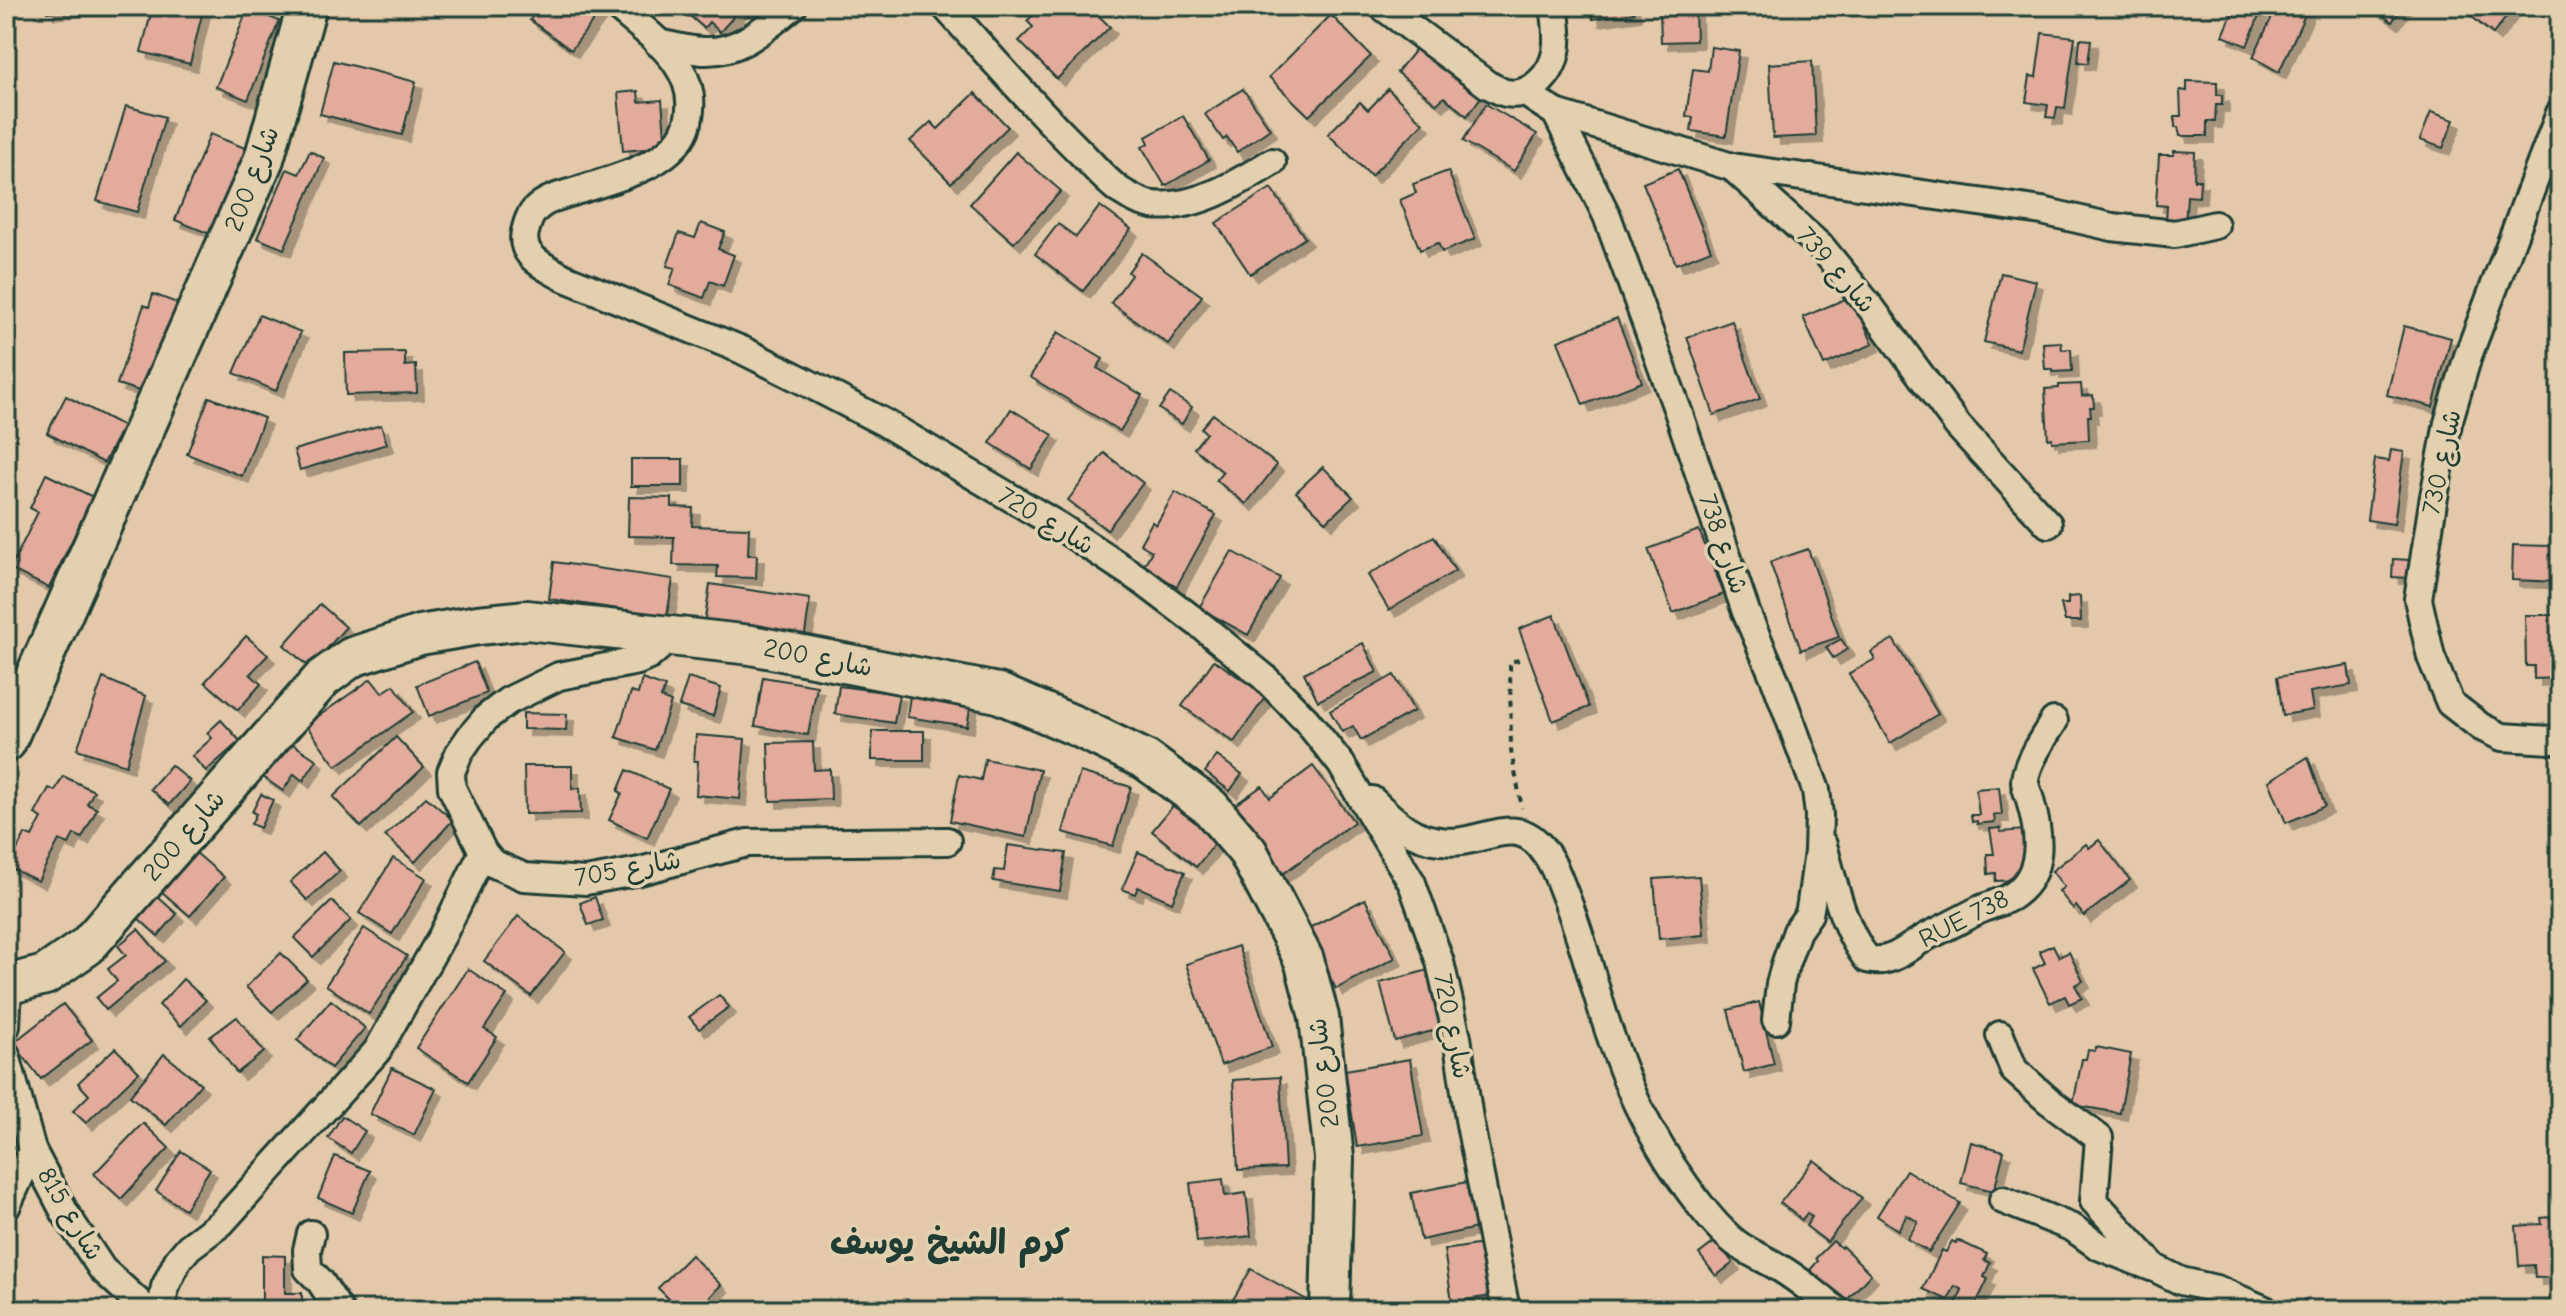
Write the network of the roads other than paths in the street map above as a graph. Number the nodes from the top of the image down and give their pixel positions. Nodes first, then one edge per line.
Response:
1 (307, 6) edge
2 (616, 6) edge
3 (793, 6) edge
4 (945, 6) edge
5 (1382, 6) edge
6 (1554, 6) edge
7 (658, 43) junction
8 (1524, 92) junction
9 (1556, 113) junction
10 (2560, 113) edge
11 (1272, 162) dead end
12 (1732, 167) junction
13 (2215, 225) dead end
14 (2048, 524) dead end
15 (673, 635) junction
16 (2054, 721) dead end
17 (2560, 739) edge
18 (6, 742) edge
19 (1341, 764) junction
20 (1819, 830) junction
21 (947, 841) dead end
22 (483, 852) junction
23 (7, 985) edge
24 (1776, 1020) dead end
25 (6, 1026) edge
26 (2000, 1035) dead end
27 (6, 1055) edge
28 (32, 1150) junction
29 (2003, 1200) dead end
30 (6, 1207) edge
31 (311, 1234) dead end
32 (2155, 1268) junction
33 (147, 1310) edge
34 (161, 1310) edge
35 (339, 1310) edge
36 (1330, 1310) edge
37 (1506, 1310) edge
38 (1836, 1310) edge
39 (2265, 1310) edge

1 - 18 main road, شارع 200
2 - 7 street, شارع 720
3 - 7 street
4 - 11 street
5 - 8 street
6 - 8 street
7 - 19 street, شارع 720
8 - 9 street
9 - 12 street, شارع 739
9 - 20 street, شارع 738
10 - 17 street, شارع 730
12 - 13 street
12 - 14 street, شارع 739
15 - 22 street
15 - 23 main road, شارع 200
15 - 36 main road, شارع 200
16 - 20 street, RUE 738
19 - 37 street, شارع 720
19 - 38 street
20 - 24 street, شارع 738
21 - 22 street, شارع 705
22 - 34 street
23 - 25 street
26 - 32 street
27 - 28 street, شارع 815
28 - 30 street
28 - 33 street, شارع 815
29 - 32 street
31 - 35 street
32 - 39 street

